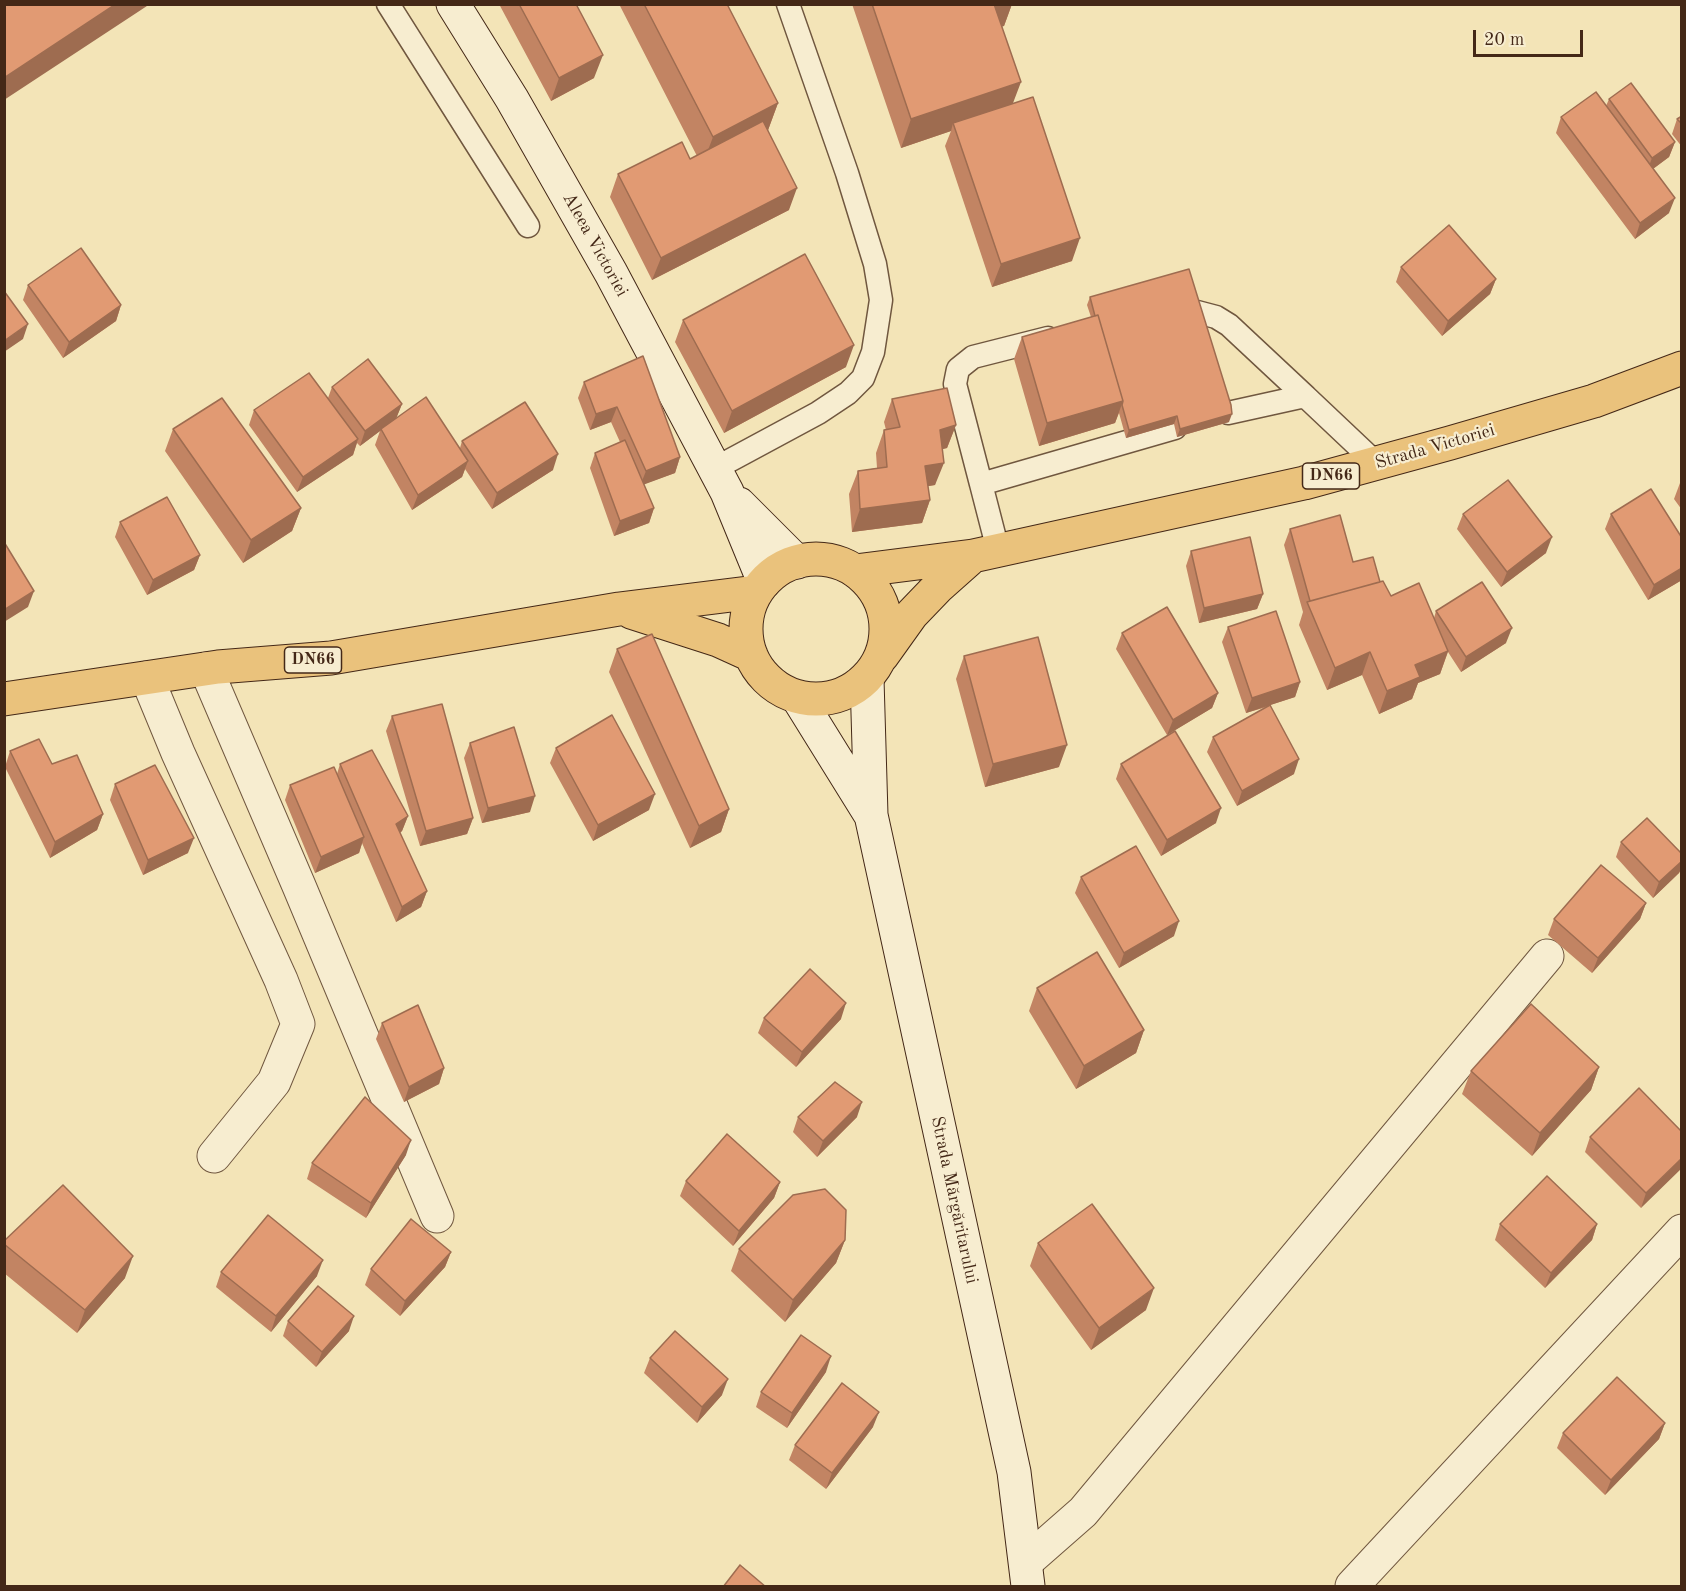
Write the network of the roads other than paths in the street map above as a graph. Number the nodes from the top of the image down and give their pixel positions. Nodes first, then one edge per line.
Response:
1 (388, 4) edge
2 (453, 4) edge
3 (788, 4) edge
4 (528, 226) dead end
5 (1197, 312) edge
6 (1072, 332) edge
7 (1682, 368) edge
8 (1305, 396) junction
9 (1228, 413) edge
10 (1175, 428) edge
11 (1377, 464) junction
12 (720, 481) junction
13 (981, 484) junction
14 (986, 553) junction
15 (797, 562) junction
16 (855, 571) junction
17 (760, 587) junction
18 (619, 609) junction
19 (751, 655) junction
20 (874, 668) junction
21 (206, 669) junction
22 (147, 678) junction
23 (798, 698) junction
24 (4, 699) edge
25 (871, 815) junction
26 (1547, 956) dead end
27 (214, 1156) dead end
28 (437, 1216) dead end
29 (1682, 1232) edge
30 (1027, 1574) edge
31 (1352, 1587) edge

1 - 4 lane
2 - 12 street, Aleea Victoriei
3 - 12 lane
5 - 8 lane
6 - 13 lane
7 - 11 main road, Strada Victoriei / DN66
8 - 9 lane
8 - 11 lane
10 - 13 lane
11 - 14 main road, Strada Victoriei / DN66
12 - 15 street, Aleea Victoriei
12 - 17 street, Aleea Victoriei
13 - 14 lane
14 - 16 main road, Strada Victoriei / DN66
14 - 20 main road, Strada Victoriei / DN66
15 - 16 main road, DN66
15 - 17 main road, DN66
16 - 20 main road, DN66
17 - 18 main road, DN66
17 - 19 main road, DN66
18 - 19 main road, DN66
18 - 21 main road, DN66
19 - 23 main road, DN66
20 - 23 main road, DN66
20 - 25 street, Strada Mărgăritarului
21 - 22 main road, DN66
21 - 28 street
22 - 24 main road, DN66
22 - 27 street
23 - 25 street, Strada Mărgăritarului
25 - 30 street, Strada Mărgăritarului
26 - 30 street
29 - 31 street

